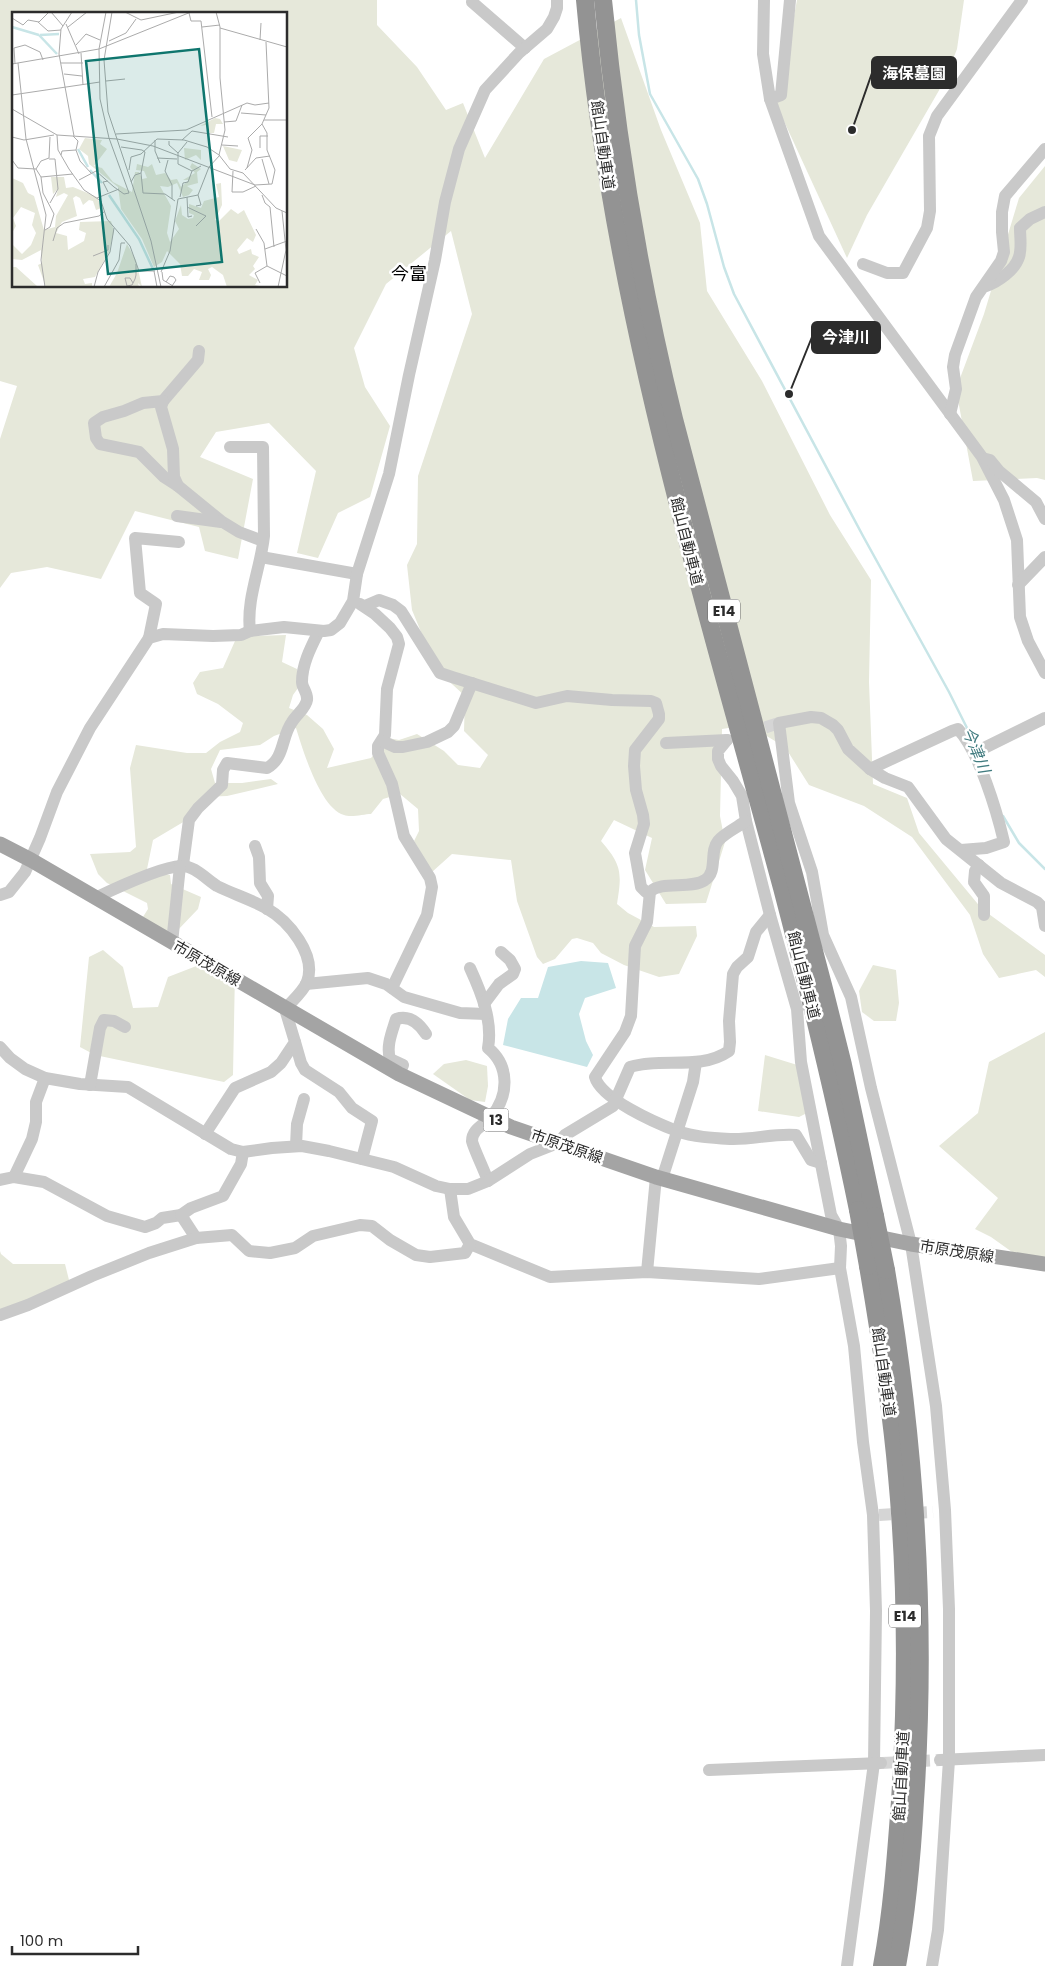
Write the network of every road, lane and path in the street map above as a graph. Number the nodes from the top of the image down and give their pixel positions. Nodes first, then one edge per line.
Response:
1 (557, 0) edge
2 (585, 0) edge
3 (603, 0) edge
4 (764, 0) edge
5 (790, 0) edge
6 (1022, 0) edge
7 (472, 2) dead end
8 (525, 48) junction
9 (770, 99) junction
10 (1045, 149) edge
11 (1045, 212) edge
12 (864, 264) dead end
13 (983, 287) junction
14 (199, 351) dead end
15 (163, 401) junction
16 (950, 414) junction
17 (230, 447) dead end
18 (982, 457) junction
19 (178, 486) junction
20 (177, 516) dead end
21 (1045, 519) edge
22 (224, 523) junction
23 (263, 541) junction
24 (179, 542) dead end
25 (261, 557) junction
26 (1045, 557) edge
27 (357, 574) junction
28 (1018, 585) junction
29 (353, 601) junction
30 (365, 606) junction
31 (250, 631) junction
32 (319, 631) junction
33 (150, 638) junction
34 (1043, 667) edge
35 (472, 683) junction
36 (1045, 718) edge
37 (382, 741) junction
38 (666, 743) dead end
39 (974, 753) junction
40 (870, 769) junction
41 (746, 821) junction
42 (0, 844) edge
43 (255, 846) dead end
44 (961, 850) junction
45 (31, 860) junction
46 (978, 865) junction
47 (182, 866) junction
48 (650, 892) junction
49 (0, 895) edge
50 (96, 898) junction
51 (267, 908) junction
52 (770, 915) junction
53 (984, 915) dead end
54 (1045, 926) edge
55 (172, 943) junction
56 (501, 952) dead end
57 (470, 968) dead end
58 (306, 984) junction
59 (392, 988) junction
60 (285, 1009) junction
61 (485, 1009) junction
62 (125, 1027) dead end
63 (426, 1034) dead end
64 (295, 1042) junction
65 (0, 1047) edge
66 (611, 1053) junction
67 (696, 1062) junction
68 (630, 1067) junction
69 (399, 1074) junction
70 (45, 1078) junction
71 (90, 1085) junction
72 (304, 1099) dead end
73 (615, 1100) junction
74 (490, 1117) junction
75 (677, 1130) junction
76 (205, 1134) junction
77 (558, 1143) junction
78 (296, 1146) junction
79 (243, 1152) junction
80 (362, 1160) junction
81 (822, 1163) junction
82 (14, 1177) junction
83 (659, 1178) junction
84 (0, 1180) edge
85 (488, 1181) junction
86 (450, 1189) junction
87 (181, 1215) junction
88 (839, 1229) junction
89 (196, 1238) junction
90 (470, 1244) junction
91 (912, 1244) junction
92 (1045, 1264) edge
93 (840, 1268) junction
94 (647, 1272) junction
95 (0, 1315) edge
96 (1045, 1755) edge
97 (944, 1760) junction
98 (878, 1763) junction
99 (709, 1770) dead end
100 (847, 1966) edge
101 (882, 1966) edge
102 (898, 1966) edge
103 (932, 1966) edge

1 - 8 street
2 - 101 highway, 館山自動車道 / E14, bridge
3 - 102 highway, 館山自動車道 / E14, bridge
4 - 9 street
5 - 9 street
6 - 12 street
7 - 8 street
8 - 27 street
9 - 16 street
10 - 13 street
11 - 13 street
13 - 16 street
14 - 15 street
15 - 19 street
15 - 19 street
16 - 18 street
17 - 23 street
18 - 21 street
18 - 28 street
19 - 22 street
20 - 22 street
22 - 23 street
23 - 25 street
24 - 33 street
25 - 27 street
25 - 31 street
26 - 28 street
27 - 29 street
28 - 34 street
29 - 30 street
29 - 32 street
30 - 35 street
30 - 37 street
31 - 32 street
31 - 33 street
32 - 47 street
33 - 45 street
35 - 37 street
35 - 48 street
36 - 39 street
37 - 59 street
38 - 41 street
39 - 40 street
39 - 44 street
40 - 44 street
40 - 91 street
41 - 48 street
41 - 52 street
42 - 45 main road, 市原茂原線 / 13
43 - 51 street
44 - 46 street
45 - 49 street
45 - 50 main road, 市原茂原線 / 13
46 - 53 street
46 - 54 street
47 - 50 street
47 - 51 street
47 - 55 street
48 - 66 street
50 - 55 main road, 市原茂原線 / 13
51 - 58 street
52 - 67 street
52 - 81 street
55 - 60 main road, 市原茂原線 / 13
56 - 61 street
57 - 61 street
58 - 59 street
58 - 60 street
59 - 61 street
60 - 64 street
60 - 69 main road, 市原茂原線 / 13
61 - 74 street
62 - 71 street
63 - 69 street
64 - 76 street
64 - 80 street
65 - 70 street
66 - 68 street
66 - 73 street
67 - 68 street
67 - 75 street
68 - 73 street
69 - 74 main road, 市原茂原線 / 13
70 - 71 street
70 - 82 street
71 - 76 street
72 - 78 street
73 - 75 street
73 - 77 street
74 - 77 main road, 市原茂原線 / 13
74 - 85 street
75 - 81 street
75 - 83 street
76 - 79 street
77 - 83 main road, 市原茂原線 / 13
77 - 85 street
78 - 79 street
78 - 80 street
79 - 87 street
80 - 86 street
81 - 88 street
82 - 84 street
82 - 87 street
83 - 88 main road, 市原茂原線 / 13
83 - 94 street
85 - 86 street
86 - 90 street
87 - 89 street
88 - 91 main road, 市原茂原線 / 13
88 - 93 street
89 - 90 street
89 - 95 street
90 - 94 street
91 - 92 main road, 市原茂原線 / 13
91 - 97 street
93 - 94 street
93 - 98 street
96 - 97 street
97 - 103 street
98 - 99 street
98 - 100 street

